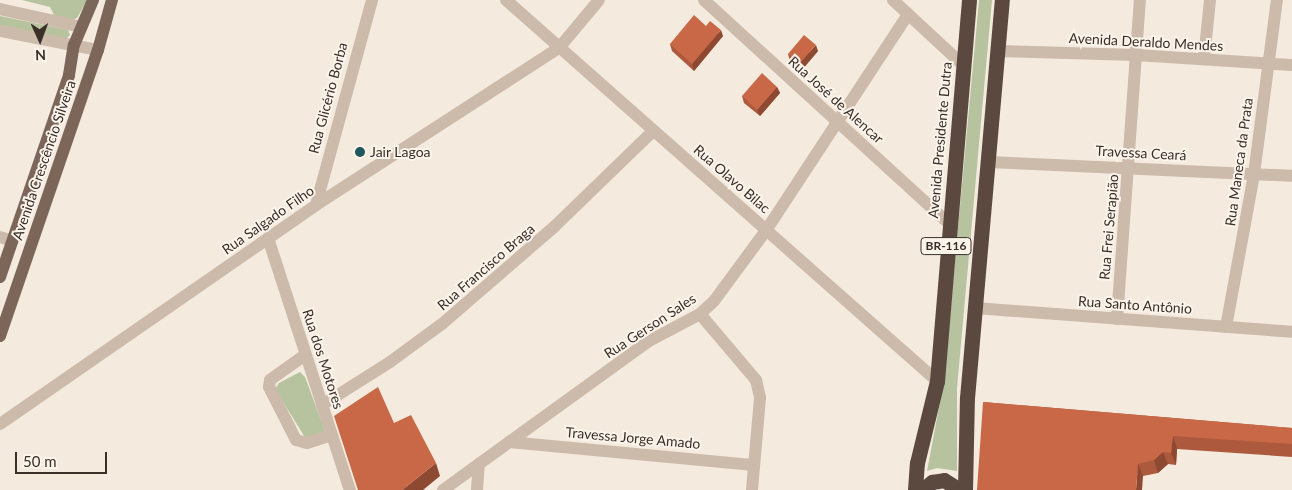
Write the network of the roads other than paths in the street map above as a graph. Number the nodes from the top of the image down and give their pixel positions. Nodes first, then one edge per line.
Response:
1 (93, 0) edge
2 (112, 0) edge
3 (372, 0) edge
4 (506, 0) edge
5 (599, 0) edge
6 (704, 0) edge
7 (893, 0) edge
8 (969, 0) edge
9 (1002, 0) edge
10 (1140, 0) edge
11 (1210, 0) edge
12 (1277, 0) edge
13 (0, 8) edge
14 (908, 14) junction
15 (81, 27) junction
16 (0, 31) edge
17 (74, 45) junction
18 (559, 48) junction
19 (98, 50) junction
20 (998, 52) junction
21 (1136, 55) junction
22 (1204, 59) junction
23 (1267, 64) junction
24 (963, 65) junction
25 (1292, 65) edge
26 (836, 120) junction
27 (653, 131) junction
28 (988, 162) junction
29 (1129, 167) junction
30 (1254, 174) junction
31 (1292, 176) edge
32 (316, 205) junction
33 (948, 223) junction
34 (767, 228) junction
35 (268, 238) junction
36 (6, 239) edge
37 (0, 277) edge
38 (975, 308) junction
39 (700, 314) junction
40 (1117, 319) junction
41 (1226, 327) junction
42 (1292, 332) edge
43 (0, 336) edge
44 (305, 355) junction
45 (937, 381) junction
46 (322, 405) junction
47 (0, 424) edge
48 (332, 434) junction
49 (509, 442) junction
50 (480, 464) junction
51 (754, 465) junction
52 (350, 490) edge
53 (443, 490) edge
54 (477, 490) edge
55 (752, 490) edge
56 (915, 490) edge
57 (922, 490) edge
58 (960, 490) edge
59 (965, 490) edge

1 - 15 main road, Avenida Crescêncio Silveira
2 - 19 main road, Avenida Crescêncio Silveira
3 - 32 street, Rua Glicério Borba
4 - 18 street, Rua Olavo Bilac
5 - 18 street, Rua Salgado Filho
6 - 26 street, Rua José de Alencar
7 - 14 street
8 - 24 highway, Avenida Presidente Dutra / BR-116
9 - 20 highway, BR-116
10 - 21 street, Rua Frei Serapião
11 - 22 street
12 - 23 street, Rua Maneca da Prata
13 - 15 street
14 - 24 street
14 - 26 street, Rua Gerson Sales
15 - 17 main road, Avenida Crescêncio Silveira
16 - 17 street
17 - 19 street
17 - 36 main road, Avenida Crescêncio Silveira
18 - 27 street, Rua Olavo Bilac
18 - 32 street, Rua Salgado Filho
19 - 43 main road, Avenida Crescêncio Silveira
20 - 21 street, Avenida Deraldo Mendes
20 - 28 highway, BR-116
21 - 22 street, Avenida Deraldo Mendes
21 - 29 street, Rua Frei Serapião
22 - 23 street, Avenida Deraldo Mendes
23 - 25 street, Avenida Deraldo Mendes
23 - 30 street, Rua Maneca da Prata
24 - 33 highway, Avenida Presidente Dutra / BR-116
26 - 33 street, Rua José de Alencar
26 - 34 street, Rua Gerson Sales
27 - 34 street, Rua Olavo Bilac
27 - 46 street, Rua Francisco Braga
28 - 29 street, Travessa Ceará
28 - 38 highway, BR-116
29 - 30 street, Travessa Ceará
29 - 40 street, Rua Frei Serapião
30 - 31 street, Travessa Ceará
30 - 41 street, Rua Maneca da Prata
32 - 35 street, Rua Salgado Filho
33 - 45 highway, Avenida Presidente Dutra / BR-116
34 - 39 street, Rua Gerson Sales
34 - 45 street, Rua Olavo Bilac
35 - 44 street, Rua dos Motores
35 - 47 street, Rua Salgado Filho
36 - 37 main road, Avenida Crescêncio Silveira
38 - 40 street, Rua Santo Antônio
38 - 59 highway, BR-116
39 - 49 street, Rua Gerson Sales
39 - 51 street
40 - 41 street, Rua Santo Antônio
41 - 42 street, Rua Santo Antônio
44 - 46 street, Rua dos Motores
44 - 48 street
45 - 56 highway, Avenida Presidente Dutra / BR-116
46 - 48 street, Rua dos Motores
48 - 52 street, Rua dos Motores
49 - 50 street, Rua Gerson Sales
49 - 51 street, Travessa Jorge Amado
50 - 53 street, Rua Gerson Sales
50 - 54 street
51 - 55 street
57 - 58 highway

